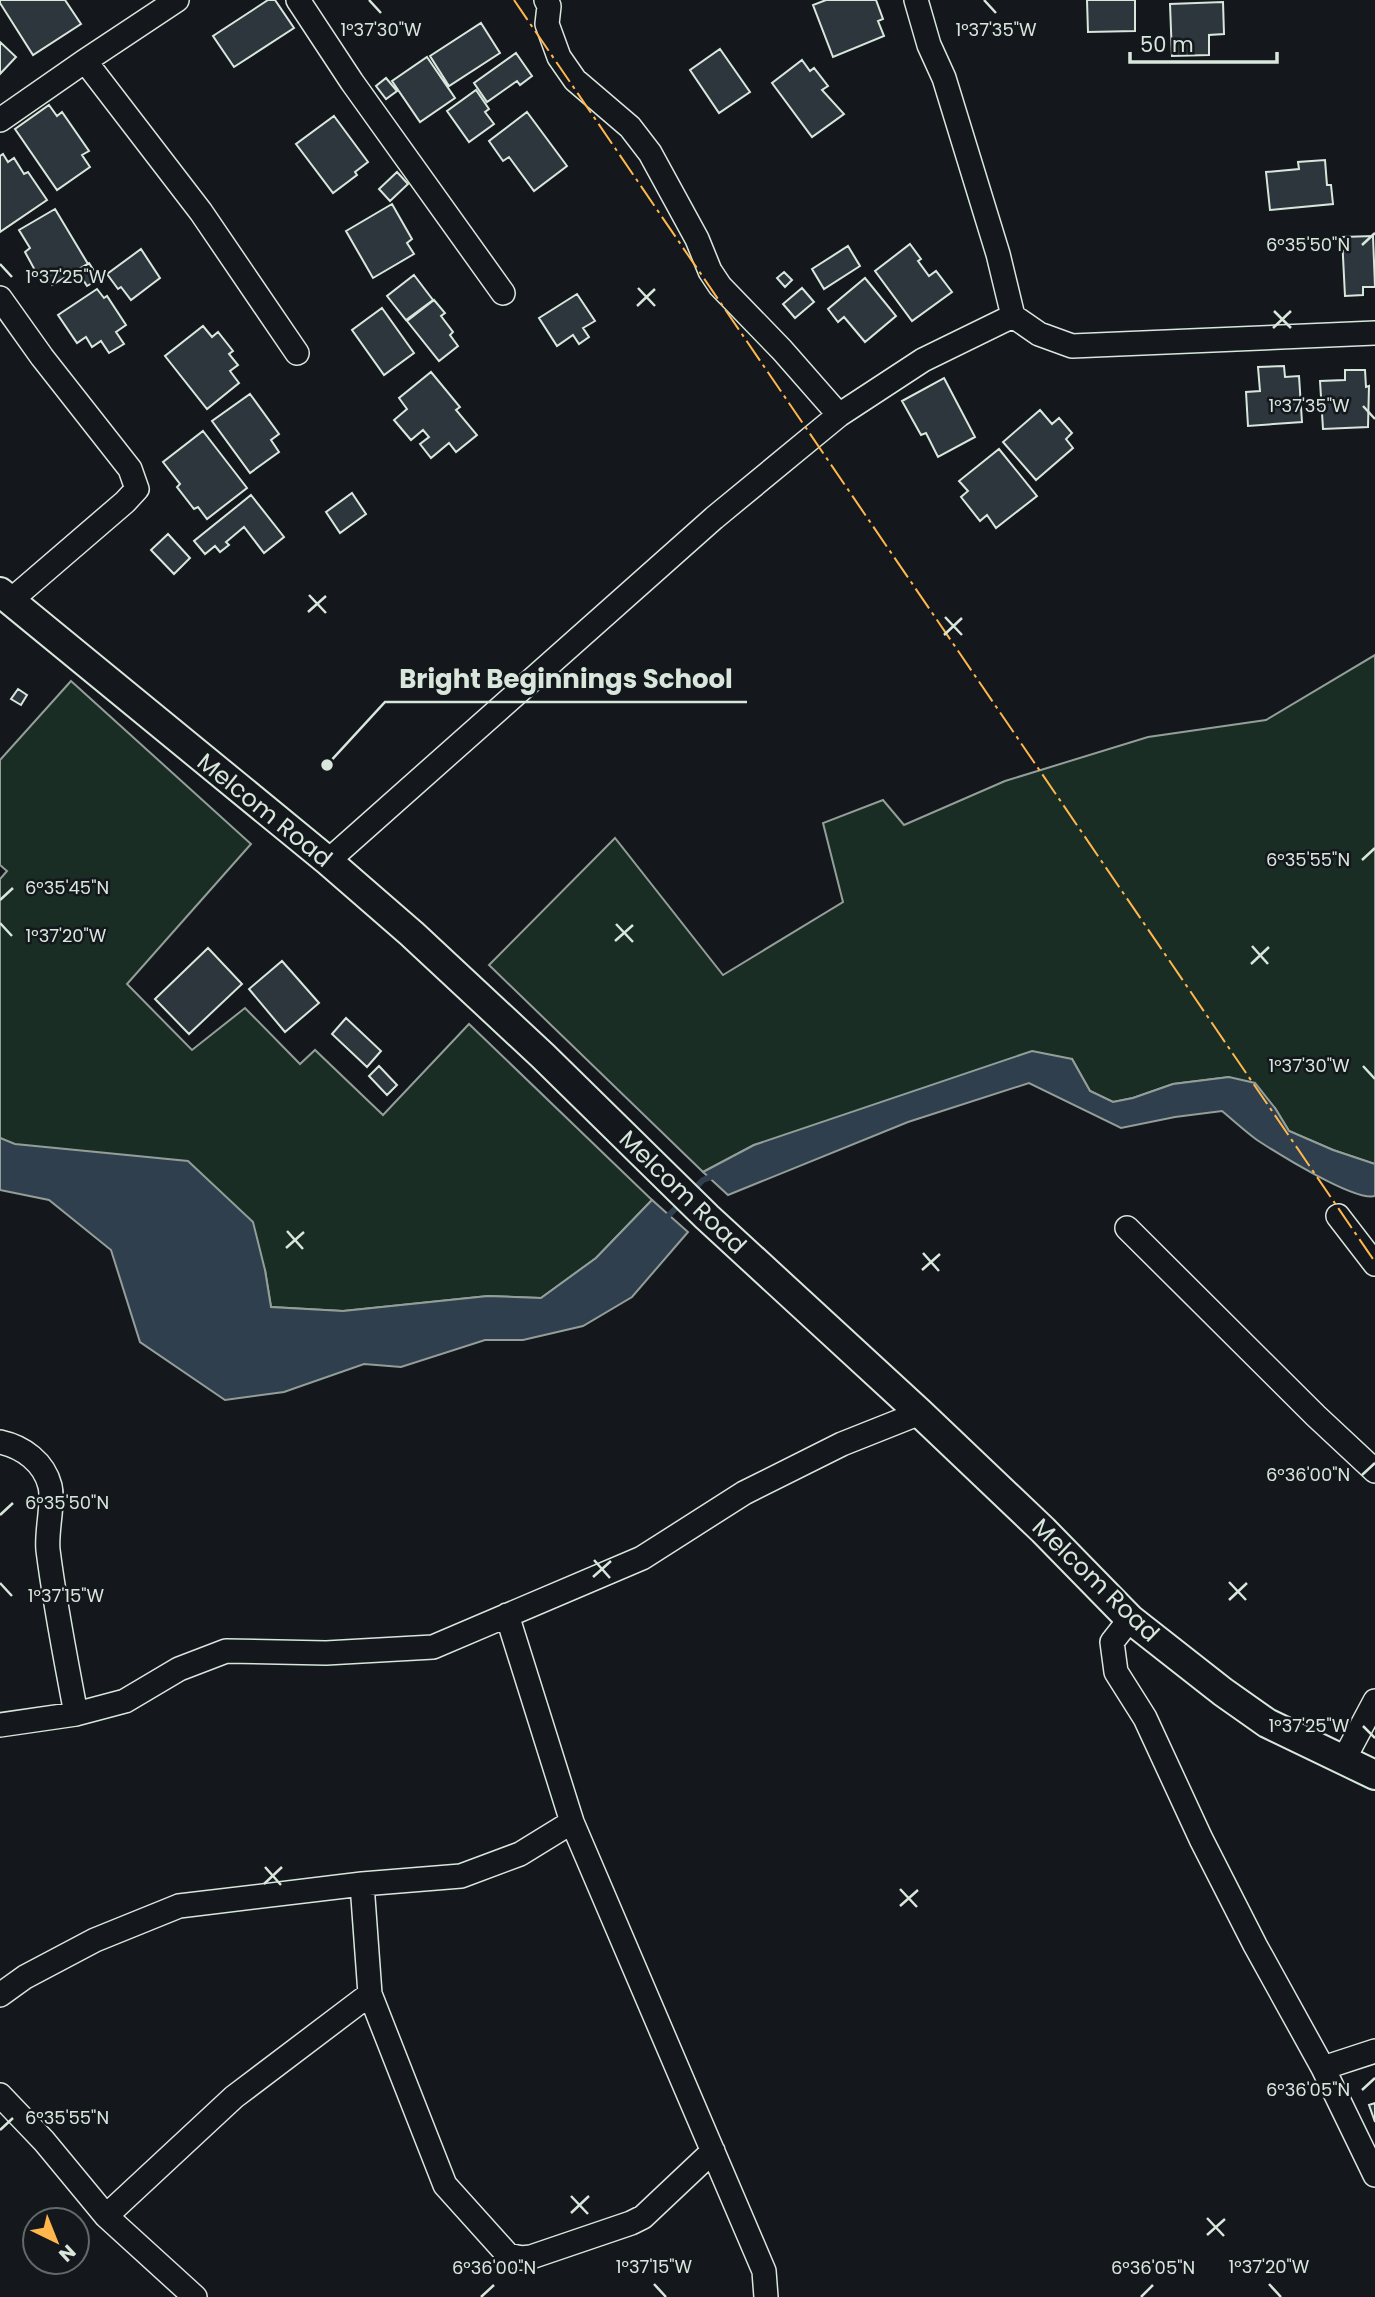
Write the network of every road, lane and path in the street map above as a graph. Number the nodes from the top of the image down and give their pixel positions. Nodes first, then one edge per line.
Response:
1 (177, 0) edge
2 (298, 0) edge
3 (916, 0) edge
4 (553, 2) edge
5 (85, 61) junction
6 (0, 120) edge
7 (502, 293) dead end
8 (0, 298) edge
9 (1013, 316) junction
10 (1375, 333) edge
11 (297, 353) dead end
12 (839, 415) junction
13 (5, 597) edge
14 (328, 861) junction
15 (1338, 1216) dead end
16 (1127, 1227) dead end
17 (1375, 1264) edge
18 (920, 1413) junction
19 (0, 1443) edge
20 (1375, 1471) edge
21 (507, 1615) junction
22 (1130, 1619) junction
23 (1375, 1700) edge
24 (76, 1714) junction
25 (0, 1725) edge
26 (1343, 1761) junction
27 (1375, 1775) edge
28 (572, 1822) junction
29 (362, 1884) junction
30 (370, 1994) junction
31 (0, 1995) edge
32 (1375, 2051) edge
33 (1323, 2068) junction
34 (0, 2095) edge
35 (713, 2151) junction
36 (1375, 2175) edge
37 (106, 2216) junction
38 (195, 2297) edge
39 (766, 2297) edge

1 - 5 street
2 - 7 street
3 - 9 street
4 - 12 street
5 - 6 street
5 - 11 street
8 - 13 street
9 - 10 street
9 - 12 street
12 - 14 street
13 - 14 main road, Melcom Road
14 - 18 main road, Melcom Road
15 - 17 street
16 - 20 street
18 - 21 street
18 - 22 main road, Melcom Road
19 - 24 street
21 - 24 street
21 - 28 street
22 - 26 main road, Melcom Road
22 - 33 street
23 - 26 street
24 - 25 street
26 - 27 main road, Melcom Road
28 - 29 street
28 - 35 street
29 - 30 street
29 - 31 street
30 - 35 street
30 - 37 street
32 - 33 street
33 - 36 street
34 - 37 street
35 - 39 street
37 - 38 street

